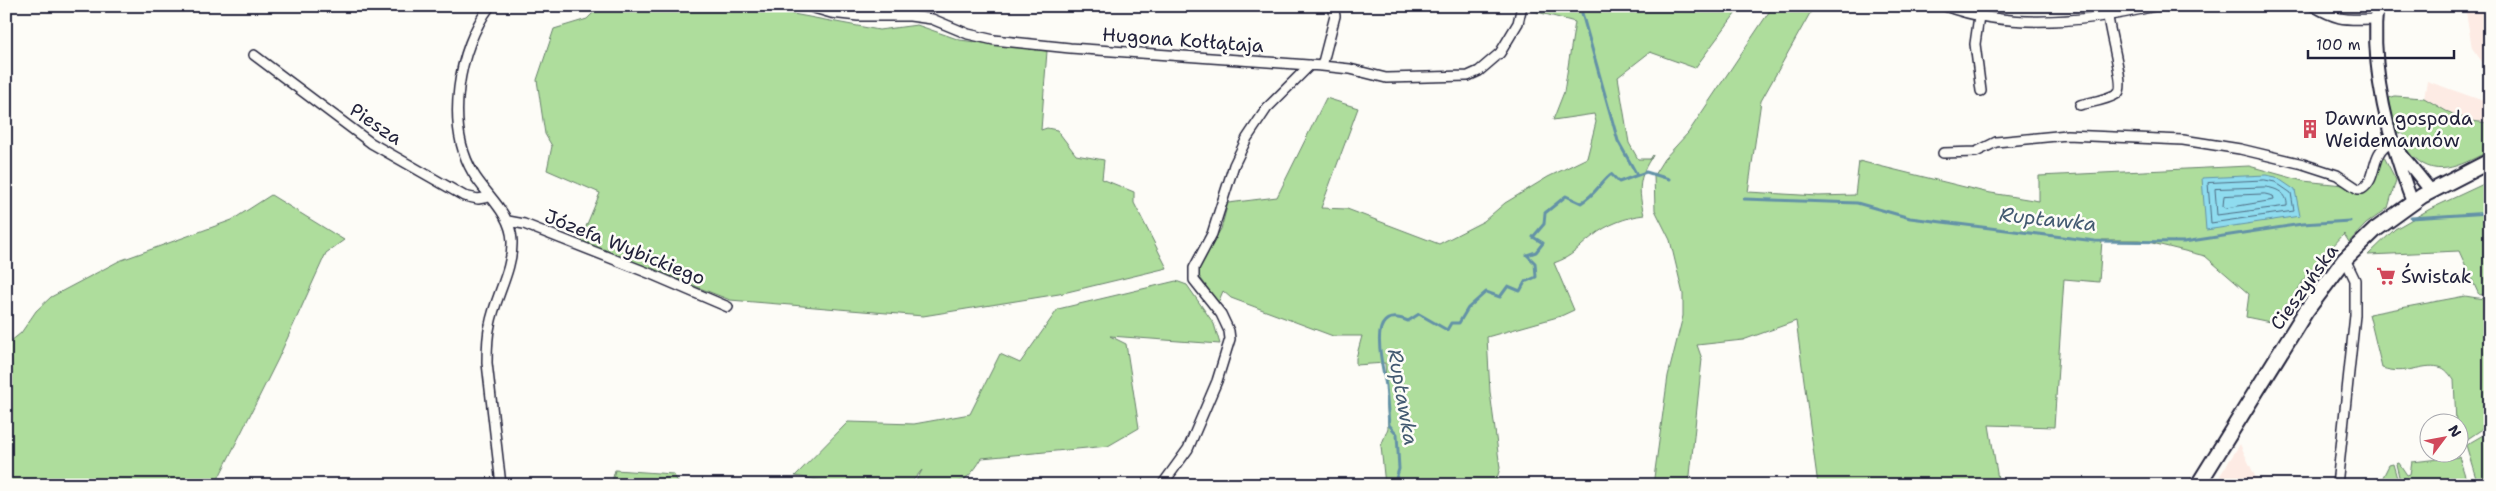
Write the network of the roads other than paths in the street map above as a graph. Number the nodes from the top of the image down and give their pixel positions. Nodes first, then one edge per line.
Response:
1 (490, 6) edge
2 (807, 6) edge
3 (1333, 6) edge
4 (1522, 6) edge
5 (1945, 6) edge
6 (2155, 6) edge
7 (2313, 6) edge
8 (2377, 6) edge
9 (1979, 16) junction
10 (2108, 16) junction
11 (2375, 19) junction
12 (254, 55) dead end
13 (1310, 65) junction
14 (1322, 66) junction
15 (1981, 91) dead end
16 (2080, 105) dead end
17 (2391, 142) junction
18 (1942, 153) dead end
19 (2490, 161) edge
20 (2431, 191) junction
21 (489, 196) junction
22 (2413, 202) junction
23 (508, 221) junction
24 (2345, 259) junction
25 (728, 307) dead end
26 (501, 485) edge
27 (1162, 485) edge
28 (2198, 485) edge
29 (2337, 485) edge

1 - 21 street
2 - 13 street, Hugona Kołłątaja
3 - 14 street
4 - 14 street, Hugona Kołłątaja
5 - 9 street
6 - 10 street
7 - 11 street
8 - 11 street
9 - 10 street
9 - 15 street
10 - 16 street
11 - 17 street
12 - 21 street, Piesza
13 - 14 street, Hugona Kołłątaja
13 - 27 street
17 - 18 street
17 - 20 street
17 - 22 street
19 - 20 main road, Cieszyńska
20 - 22 main road, Cieszyńska
21 - 23 street
22 - 24 main road, Cieszyńska
23 - 25 street, Józefa Wybickiego
23 - 26 street
24 - 28 main road, Cieszyńska
24 - 29 street

